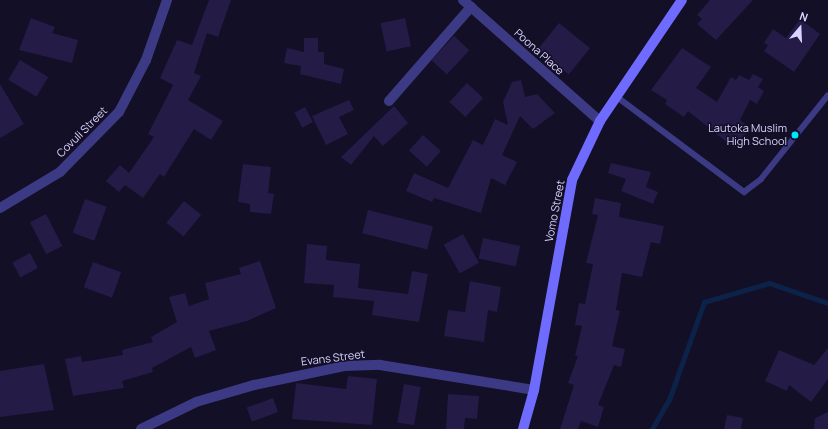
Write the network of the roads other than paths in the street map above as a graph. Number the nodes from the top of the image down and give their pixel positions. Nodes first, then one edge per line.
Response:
1 (167, 0) edge
2 (463, 0) edge
3 (682, 0) edge
4 (471, 7) junction
5 (828, 95) edge
6 (616, 97) junction
7 (389, 101) dead end
8 (600, 121) junction
9 (0, 208) edge
10 (534, 390) junction
11 (141, 429) edge
12 (523, 429) edge

1 - 9 street, Covuli Street
2 - 4 street, Poona Place
3 - 6 main road, Vomo Street
4 - 7 street
4 - 8 street, Poona Place
5 - 6 lane
6 - 8 main road, Vomo Street
8 - 10 main road, Vomo Street
10 - 11 street, Evans Street
10 - 12 main road, Vomo Street

